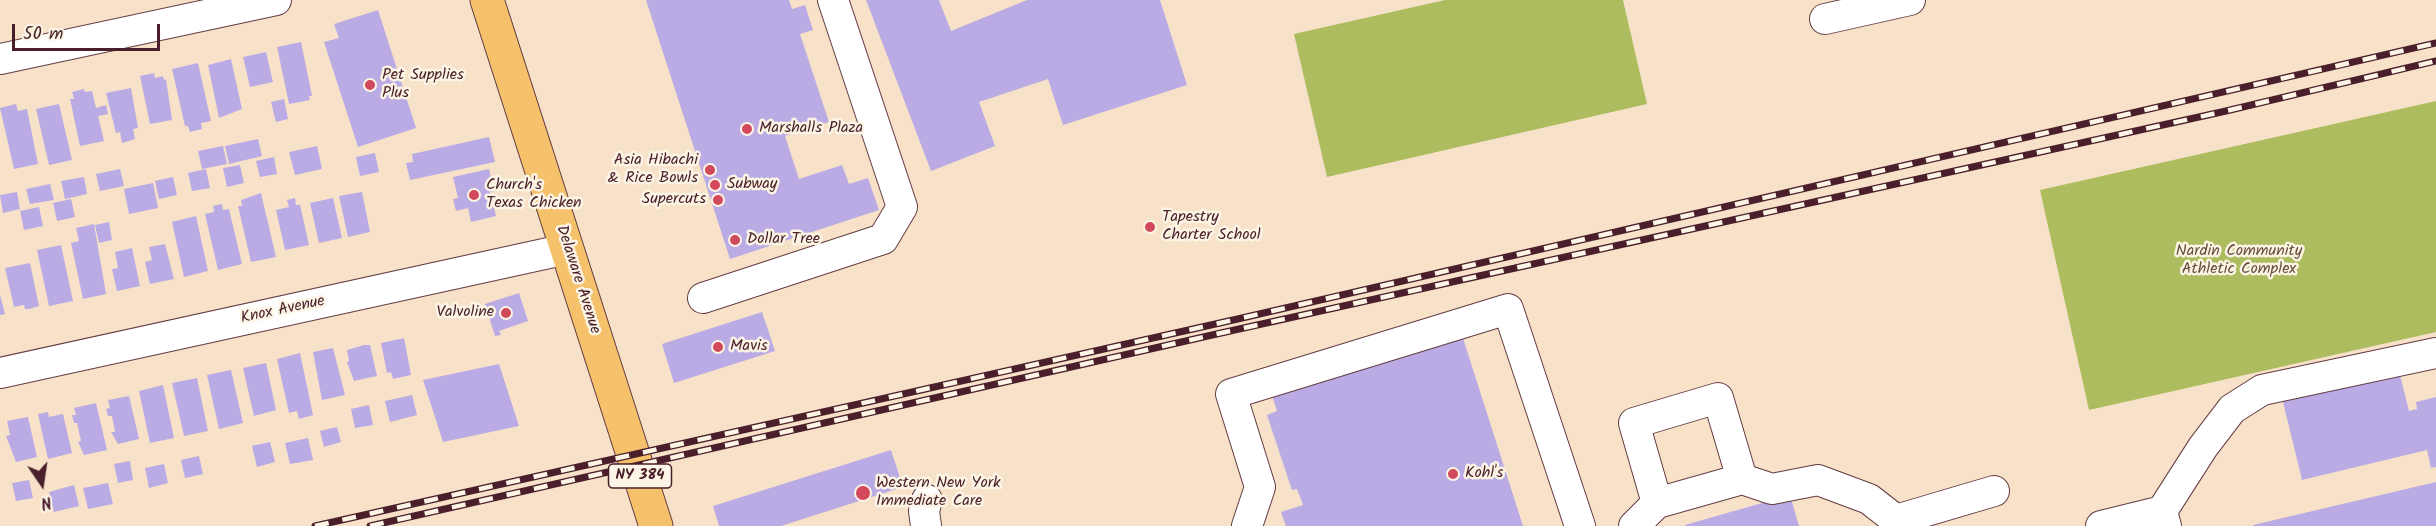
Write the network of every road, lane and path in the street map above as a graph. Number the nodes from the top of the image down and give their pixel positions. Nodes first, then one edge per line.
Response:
1 (276, 0) edge
2 (487, 0) edge
3 (833, 0) edge
4 (1911, 0) edge
5 (1825, 19) dead end
6 (0, 59) edge
7 (567, 249) junction
8 (703, 298) dead end
9 (2436, 353) edge
10 (0, 373) edge
11 (1742, 479) junction
12 (1994, 491) dead end
13 (1657, 503) junction
14 (2164, 519) edge
15 (1897, 523) edge
16 (656, 526) edge
17 (1247, 526) edge
18 (1580, 526) edge
19 (1634, 526) edge
20 (2101, 526) edge

1 - 6 street
2 - 7 main road, Delaware Avenue / NY 384
3 - 8 street
4 - 5 street
7 - 10 street, Knox Avenue
7 - 16 main road, Delaware Avenue / NY 384
9 - 14 street
11 - 13 street
11 - 13 street
11 - 15 street
12 - 15 street
13 - 19 street
14 - 20 street
17 - 18 street

